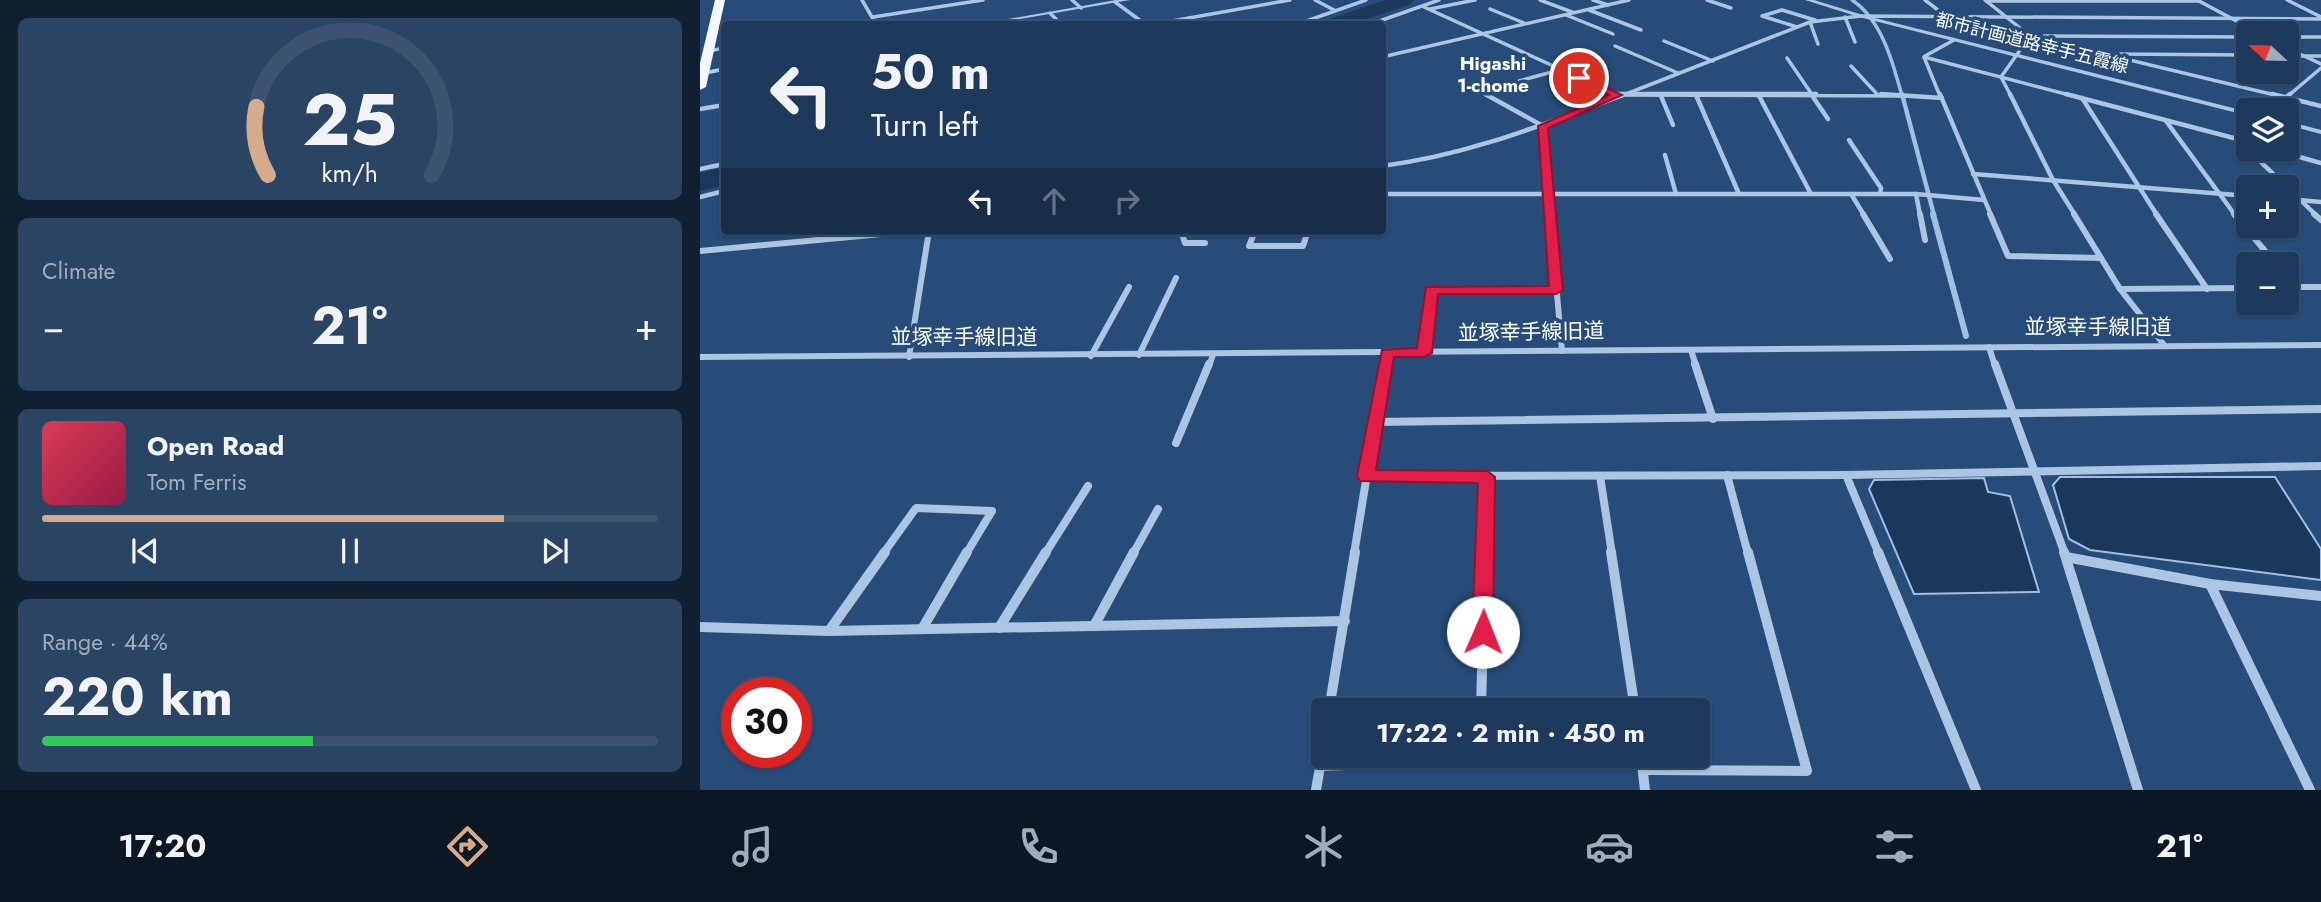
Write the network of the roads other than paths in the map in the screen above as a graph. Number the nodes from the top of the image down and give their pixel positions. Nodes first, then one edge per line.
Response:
1 (720, 0) edge
2 (862, 0) edge
3 (939, 0) edge
4 (983, 0) edge
5 (1072, 0) edge
6 (1127, 0) edge
7 (1290, 0) edge
8 (1315, 0) edge
9 (1366, 0) edge
10 (1439, 0) edge
11 (1475, 0) edge
12 (1540, 0) edge
13 (1593, 0) edge
14 (1629, 0) edge
15 (1707, 0) edge
16 (1808, 0) edge
17 (1925, 0) edge
18 (1985, 0) edge
19 (2035, 0) edge
20 (2089, 0) edge
21 (2287, 0) edge
22 (2141, 1) edge
23 (2198, 1) edge
24 (1115, 2) junction
25 (1608, 5) junction
26 (944, 6) junction
27 (1424, 7) junction
28 (1081, 8) junction
29 (1731, 8) dead end
30 (1489, 9) dead end
31 (1334, 10) junction
32 (1429, 10) junction
33 (1589, 10) junction
34 (1050, 13) junction
35 (1574, 13) junction
36 (1566, 15) junction
37 (1861, 16) junction
38 (1845, 17) junction
39 (1948, 17) junction
40 (2008, 17) junction
41 (2231, 18) junction
42 (2321, 18) edge
43 (873, 21) edge
44 (878, 21) edge
45 (1001, 21) edge
46 (1058, 21) edge
47 (1141, 21) edge
48 (1172, 21) edge
49 (1306, 21) edge
50 (1380, 21) edge
51 (1816, 21) junction
52 (2237, 21) edge
53 (1810, 22) junction
54 (1524, 24) junction
55 (1797, 27) junction
56 (1641, 30) dead end
57 (1481, 33) junction
58 (1613, 34) dead end
59 (2030, 36) junction
60 (2236, 37) edge
61 (2300, 37) edge
62 (2321, 37) edge
63 (1954, 40) junction
64 (1664, 41) dead end
65 (1855, 42) dead end
66 (1818, 44) dead end
67 (1615, 46) dead end
68 (721, 49) edge
69 (709, 51) junction
70 (2102, 53) junction
71 (2300, 54) edge
72 (2015, 55) junction
73 (2236, 55) edge
74 (1386, 56) edge
75 (2303, 56) junction
76 (2321, 56) edge
77 (1924, 57) junction
78 (1787, 58) dead end
79 (1714, 61) junction
80 (1851, 66) dead end
81 (2321, 66) edge
82 (1560, 69) junction
83 (721, 70) edge
84 (702, 73) edge
85 (1678, 73) junction
86 (2001, 77) junction
87 (1519, 81) dead end
88 (1468, 85) dead end
89 (700, 87) edge
90 (1758, 94) junction
91 (1810, 94) junction
92 (1877, 94) junction
93 (1617, 95) junction
94 (1696, 95) junction
95 (1661, 96) junction
96 (2287, 97) junction
97 (1942, 98) junction
98 (2082, 98) junction
99 (721, 105) edge
100 (2321, 106) edge
101 (700, 109) edge
102 (2236, 111) edge
103 (1828, 119) dead end
104 (2166, 120) junction
105 (1673, 125) dead end
106 (1543, 126) junction
107 (2299, 126) edge
108 (2321, 132) edge
109 (2236, 138) edge
110 (1849, 140) dead end
111 (1665, 155) dead end
112 (2299, 157) edge
113 (2260, 161) edge
114 (2321, 163) edge
115 (721, 165) edge
116 (1386, 165) edge
117 (700, 169) edge
118 (1973, 174) junction
119 (2053, 180) junction
120 (2138, 187) junction
121 (721, 192) edge
122 (1386, 194) edge
123 (1548, 194) junction
124 (1676, 194) junction
125 (1739, 194) junction
126 (1811, 194) junction
127 (1851, 194) junction
128 (1880, 194) junction
129 (1916, 194) junction
130 (2217, 194) junction
131 (2236, 195) edge
132 (700, 197) edge
133 (1984, 200) junction
134 (2301, 201) junction
135 (2321, 202) edge
136 (2321, 220) edge
137 (871, 235) edge
138 (928, 235) edge
139 (1182, 235) edge
140 (1253, 235) edge
141 (1307, 235) edge
142 (1926, 240) dead end
143 (1205, 243) dead end
144 (700, 251) edge
145 (2266, 252) edge
146 (2101, 258) junction
147 (1890, 259) dead end
148 (1176, 278) dead end
149 (1129, 286) dead end
150 (2299, 287) edge
151 (2236, 288) edge
152 (2321, 288) edge
153 (2120, 289) junction
154 (2207, 289) junction
155 (1556, 290) junction
156 (2321, 345) edge
157 (2165, 346) junction
158 (1989, 347) junction
159 (1691, 350) junction
160 (1562, 351) junction
161 (1387, 353) junction
162 (1424, 353) junction
163 (1139, 355) junction
164 (1213, 355) junction
165 (1091, 356) junction
166 (909, 357) junction
167 (700, 358) edge
168 (2321, 409) edge
169 (2014, 414) junction
170 (1713, 419) junction
171 (1374, 422) junction
172 (1176, 443) dead end
173 (2321, 466) edge
174 (2032, 470) junction
175 (1727, 475) junction
176 (1846, 475) junction
177 (1366, 476) junction
178 (1600, 476) junction
179 (1487, 477) junction
180 (1088, 486) dead end
181 (1158, 509) dead end
182 (2066, 557) junction
183 (2210, 584) junction
184 (2321, 596) edge
185 (1345, 621) junction
186 (1094, 626) junction
187 (700, 627) edge
188 (999, 628) junction
189 (922, 629) junction
190 (829, 631) junction
191 (1331, 698) edge
192 (1481, 698) edge
193 (1633, 698) edge
194 (1320, 768) edge
195 (1643, 770) joint
196 (1316, 790) edge
197 (1645, 790) edge
198 (1976, 790) edge
199 (2138, 790) edge
200 (2310, 790) edge

1 - 69 highway
2 - 43 street
3 - 26 street
4 - 26 street
5 - 28 street
6 - 24 street
7 - 48 street
8 - 31 street
9 - 31 street
10 - 27 street
11 - 32 street
12 - 35 street
13 - 25 street
14 - 25 street
15 - 29 street
16 - 37 street, 都市計画道路幸手五霞線
17 - 39 street
18 - 19 street
18 - 40 street
19 - 20 street
20 - 22 street
21 - 42 street
22 - 23 street
23 - 41 street
24 - 28 street
24 - 47 street
25 - 33 street
26 - 44 street
27 - 32 street
27 - 50 street
28 - 34 street
30 - 54 street
31 - 49 street
32 - 57 street
33 - 35 street
33 - 56 street
34 - 45 street
34 - 46 street
35 - 36 street
36 - 54 street
36 - 58 street
37 - 38 street
37 - 39 street
37 - 63 street, 都市計画道路幸手五霞線
38 - 51 street
38 - 65 street
39 - 40 street
40 - 41 street
40 - 59 street
41 - 42 street
41 - 52 street
51 - 53 street
51 - 55 street
53 - 55 street
53 - 66 street
54 - 57 street
55 - 79 street
57 - 74 street
57 - 82 street
59 - 60 street
59 - 70 street
59 - 72 street
61 - 62 street
63 - 72 street, 都市計画道路幸手五霞線
63 - 77 street
64 - 79 street
67 - 85 street
68 - 69 street
69 - 84 highway
70 - 73 street
70 - 96 street
71 - 75 street
72 - 86 street
72 - 102 street, 都市計画道路幸手五霞線
75 - 76 street
75 - 81 street
77 - 86 street
77 - 97 street
78 - 91 street
79 - 85 street
80 - 92 street
81 - 96 street
82 - 87 street
82 - 93 street
83 - 84 street
84 - 89 highway
85 - 93 street
86 - 98 street
86 - 119 street
88 - 106 street
90 - 91 street
90 - 94 street
90 - 126 street
91 - 92 street
91 - 103 street
92 - 97 street
93 - 95 street
93 - 106 street
94 - 95 street
94 - 125 street
95 - 105 street
96 - 100 street
97 - 118 street
98 - 104 street
98 - 120 street
99 - 101 street
104 - 109 street
104 - 130 street
106 - 116 street
106 - 123 street
107 - 108 street
110 - 128 street
111 - 124 street
112 - 114 street
113 - 134 street
115 - 117 street
118 - 119 street
118 - 133 street
119 - 120 street
119 - 146 street
120 - 130 street
120 - 154 street
121 - 132 street
122 - 123 street
123 - 124 street
123 - 155 street
124 - 125 street
125 - 126 street
126 - 127 street
127 - 128 street
127 - 147 street
128 - 129 street
129 - 133 street
129 - 142 street
130 - 131 street
130 - 145 street
133 - 146 street
134 - 135 street
134 - 136 street
137 - 144 street
138 - 166 street
139 - 143 street
140 - 141 street
146 - 153 street
148 - 163 street
149 - 165 street
150 - 152 street
151 - 154 street
153 - 154 street
153 - 157 street
155 - 160 street
155 - 162 street
156 - 157 street, 並塚幸手線旧道
157 - 158 street, 並塚幸手線旧道
158 - 159 street, 並塚幸手線旧道
158 - 169 street
159 - 160 street, 並塚幸手線旧道
159 - 170 street
160 - 162 street, 並塚幸手線旧道
161 - 162 street, 並塚幸手線旧道
161 - 164 street, 並塚幸手線旧道
161 - 171 street
163 - 164 street, 並塚幸手線旧道
163 - 165 street, 並塚幸手線旧道
164 - 172 street
165 - 166 street, 並塚幸手線旧道
166 - 167 street, 並塚幸手線旧道
168 - 169 street
169 - 170 street
169 - 174 street
170 - 171 street
171 - 177 street
173 - 174 street
174 - 176 street
174 - 182 street
175 - 176 street
175 - 178 street
175 - 195 street
176 - 198 street
177 - 179 street
177 - 185 street
178 - 179 street
178 - 193 street
179 - 192 street
180 - 188 street
181 - 186 street
182 - 183 street
182 - 199 street
183 - 184 street
183 - 200 street
185 - 186 street
185 - 191 street
186 - 188 street
187 - 190 street
188 - 189 street
189 - 190 street
189 - 190 street
194 - 196 street
195 - 197 street

